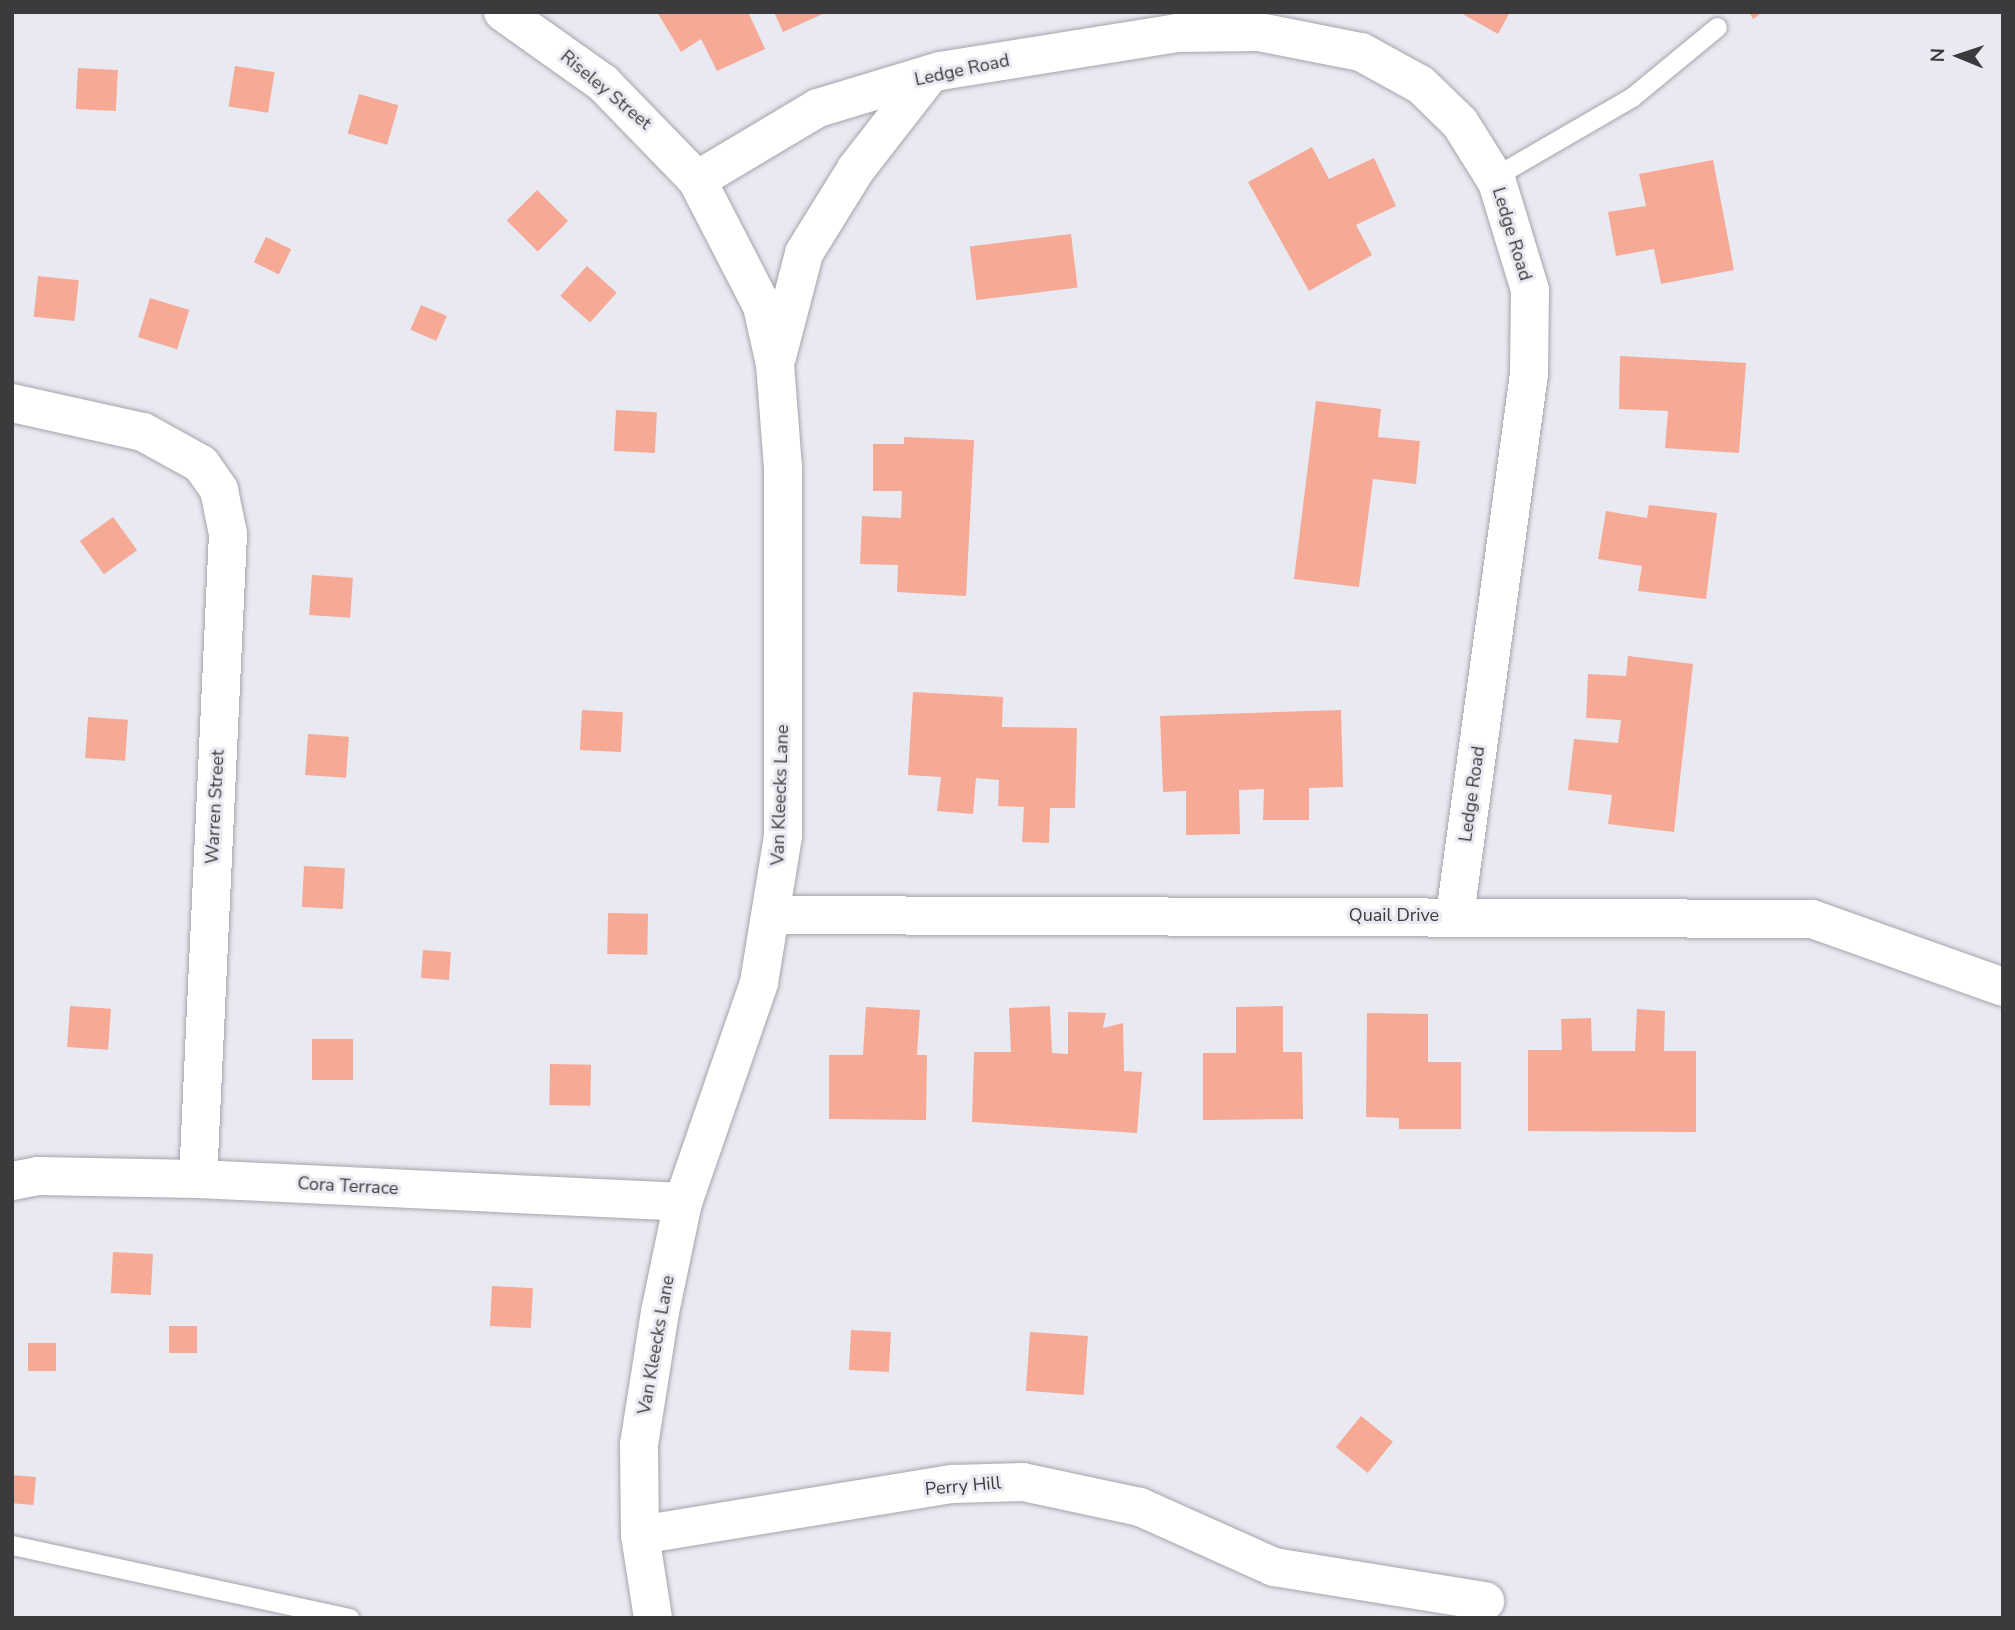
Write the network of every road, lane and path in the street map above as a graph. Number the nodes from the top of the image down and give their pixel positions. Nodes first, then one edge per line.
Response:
1 (503, 12) edge
2 (1717, 27) dead end
3 (930, 74) junction
4 (1494, 177) junction
5 (697, 180) junction
6 (775, 364) junction
7 (12, 404) edge
8 (774, 915) junction
9 (1455, 915) junction
10 (2003, 987) edge
11 (198, 1179) junction
12 (12, 1181) edge
13 (683, 1202) junction
14 (640, 1535) junction
15 (12, 1545) edge
16 (1485, 1601) dead end
17 (349, 1618) edge
18 (653, 1618) edge

1 - 5 street, Riseley Street
2 - 4 lane
3 - 4 street, Ledge Road
3 - 5 street, Ledge Road
3 - 6 street
4 - 9 street, Ledge Road
5 - 6 street, Van Kleecks Lane
6 - 8 street, Van Kleecks Lane
7 - 11 street, Warren Street
8 - 9 street, Quail Drive
8 - 13 street, Van Kleecks Lane
9 - 10 street, Quail Drive
11 - 12 street, Cora Terrace
11 - 13 street, Cora Terrace
13 - 14 street, Van Kleecks Lane
14 - 16 street, Perry Hill
14 - 18 street, Van Kleecks Lane
15 - 17 lane

